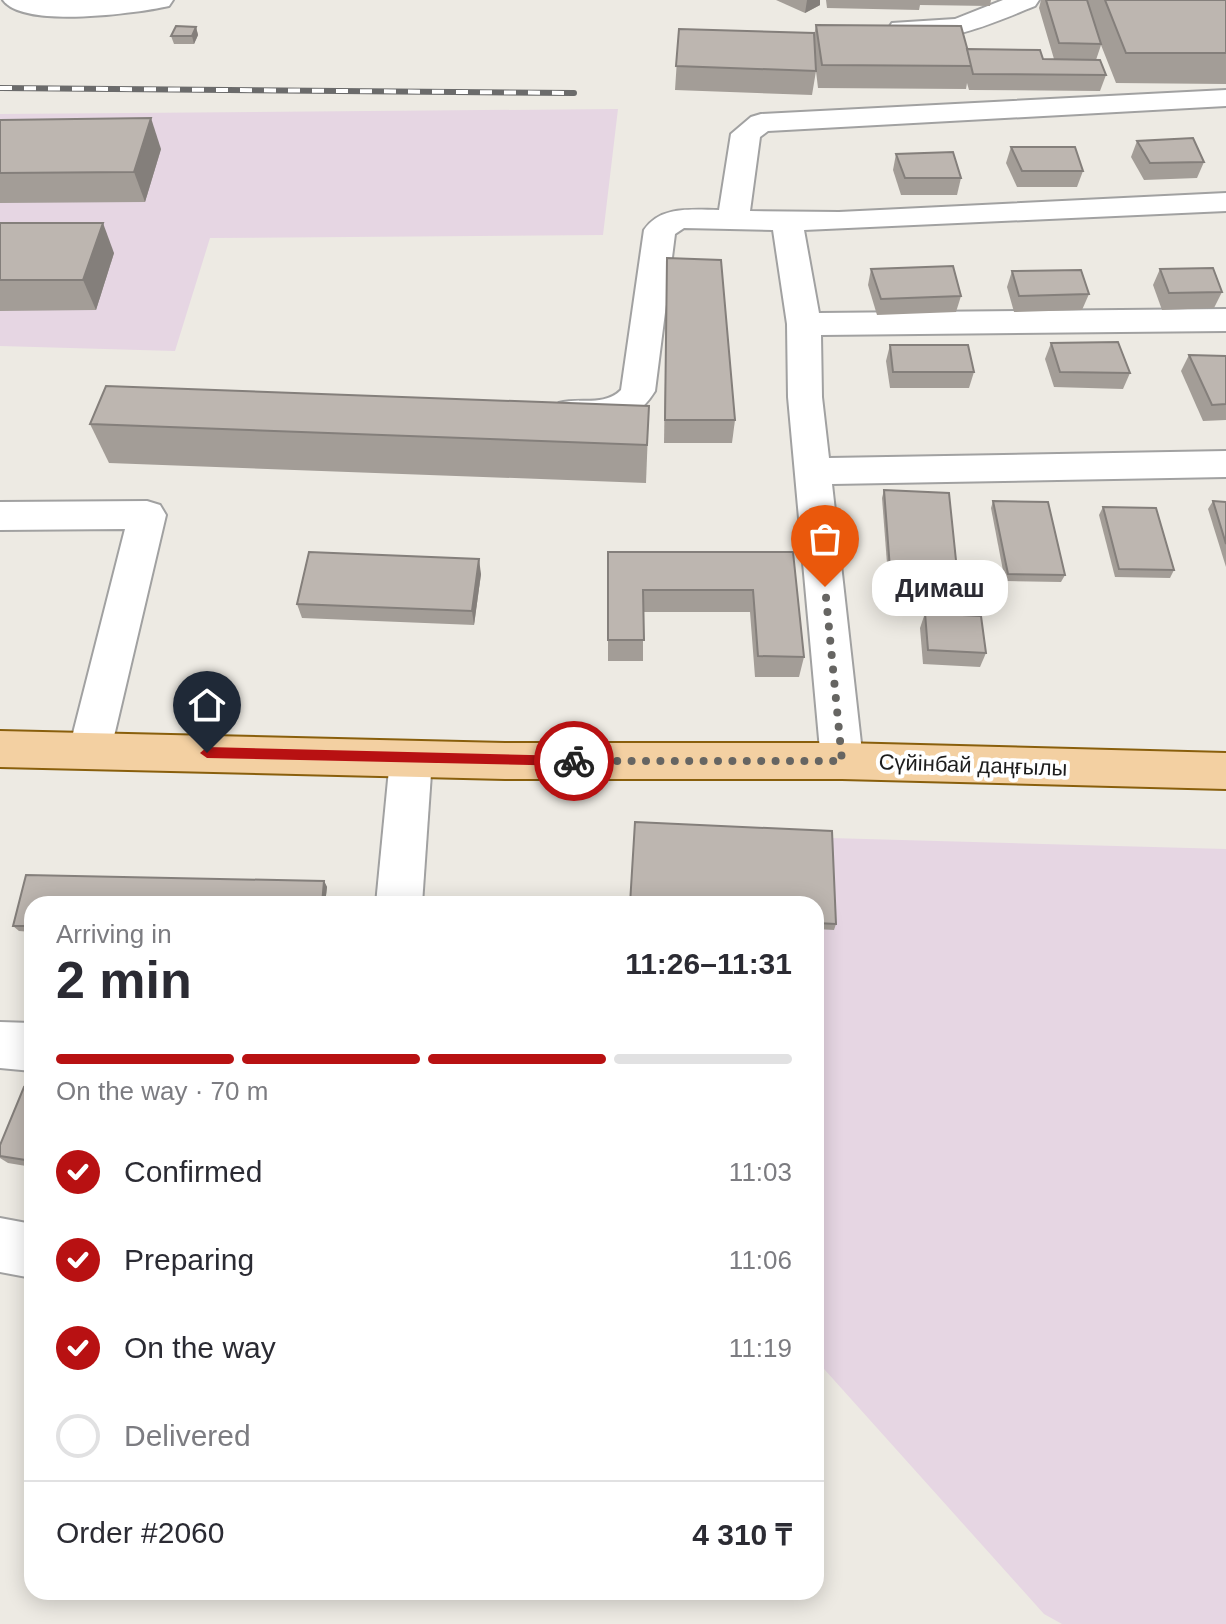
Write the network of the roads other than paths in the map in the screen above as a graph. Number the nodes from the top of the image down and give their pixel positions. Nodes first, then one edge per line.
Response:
1 (16, 0) edge
2 (160, 0) edge
3 (1026, 0) edge
4 (882, 30) edge
5 (1226, 98) edge
6 (1226, 202) edge
7 (733, 220) junction
8 (787, 222) junction
9 (1226, 320) edge
10 (804, 324) junction
11 (536, 412) edge
12 (1226, 464) edge
13 (813, 471) junction
14 (0, 516) edge
15 (0, 749) edge
16 (90, 749) junction
17 (411, 759) junction
18 (842, 761) junction
19 (1226, 771) edge
20 (400, 896) edge
21 (0, 1045) edge
22 (24, 1046) edge
23 (0, 1245) edge
24 (24, 1250) edge

1 - 2 street
3 - 4 street
5 - 7 street
6 - 8 street
7 - 8 street
7 - 11 street
8 - 10 street
9 - 10 street
10 - 13 street
12 - 13 street
13 - 18 street
14 - 16 street
15 - 16 main road, Сүйінбай даңғылы
16 - 17 main road, Сүйінбай даңғылы
17 - 18 main road, Сүйінбай даңғылы
17 - 20 street
18 - 19 main road, Сүйінбай даңғылы
21 - 22 street
23 - 24 street

